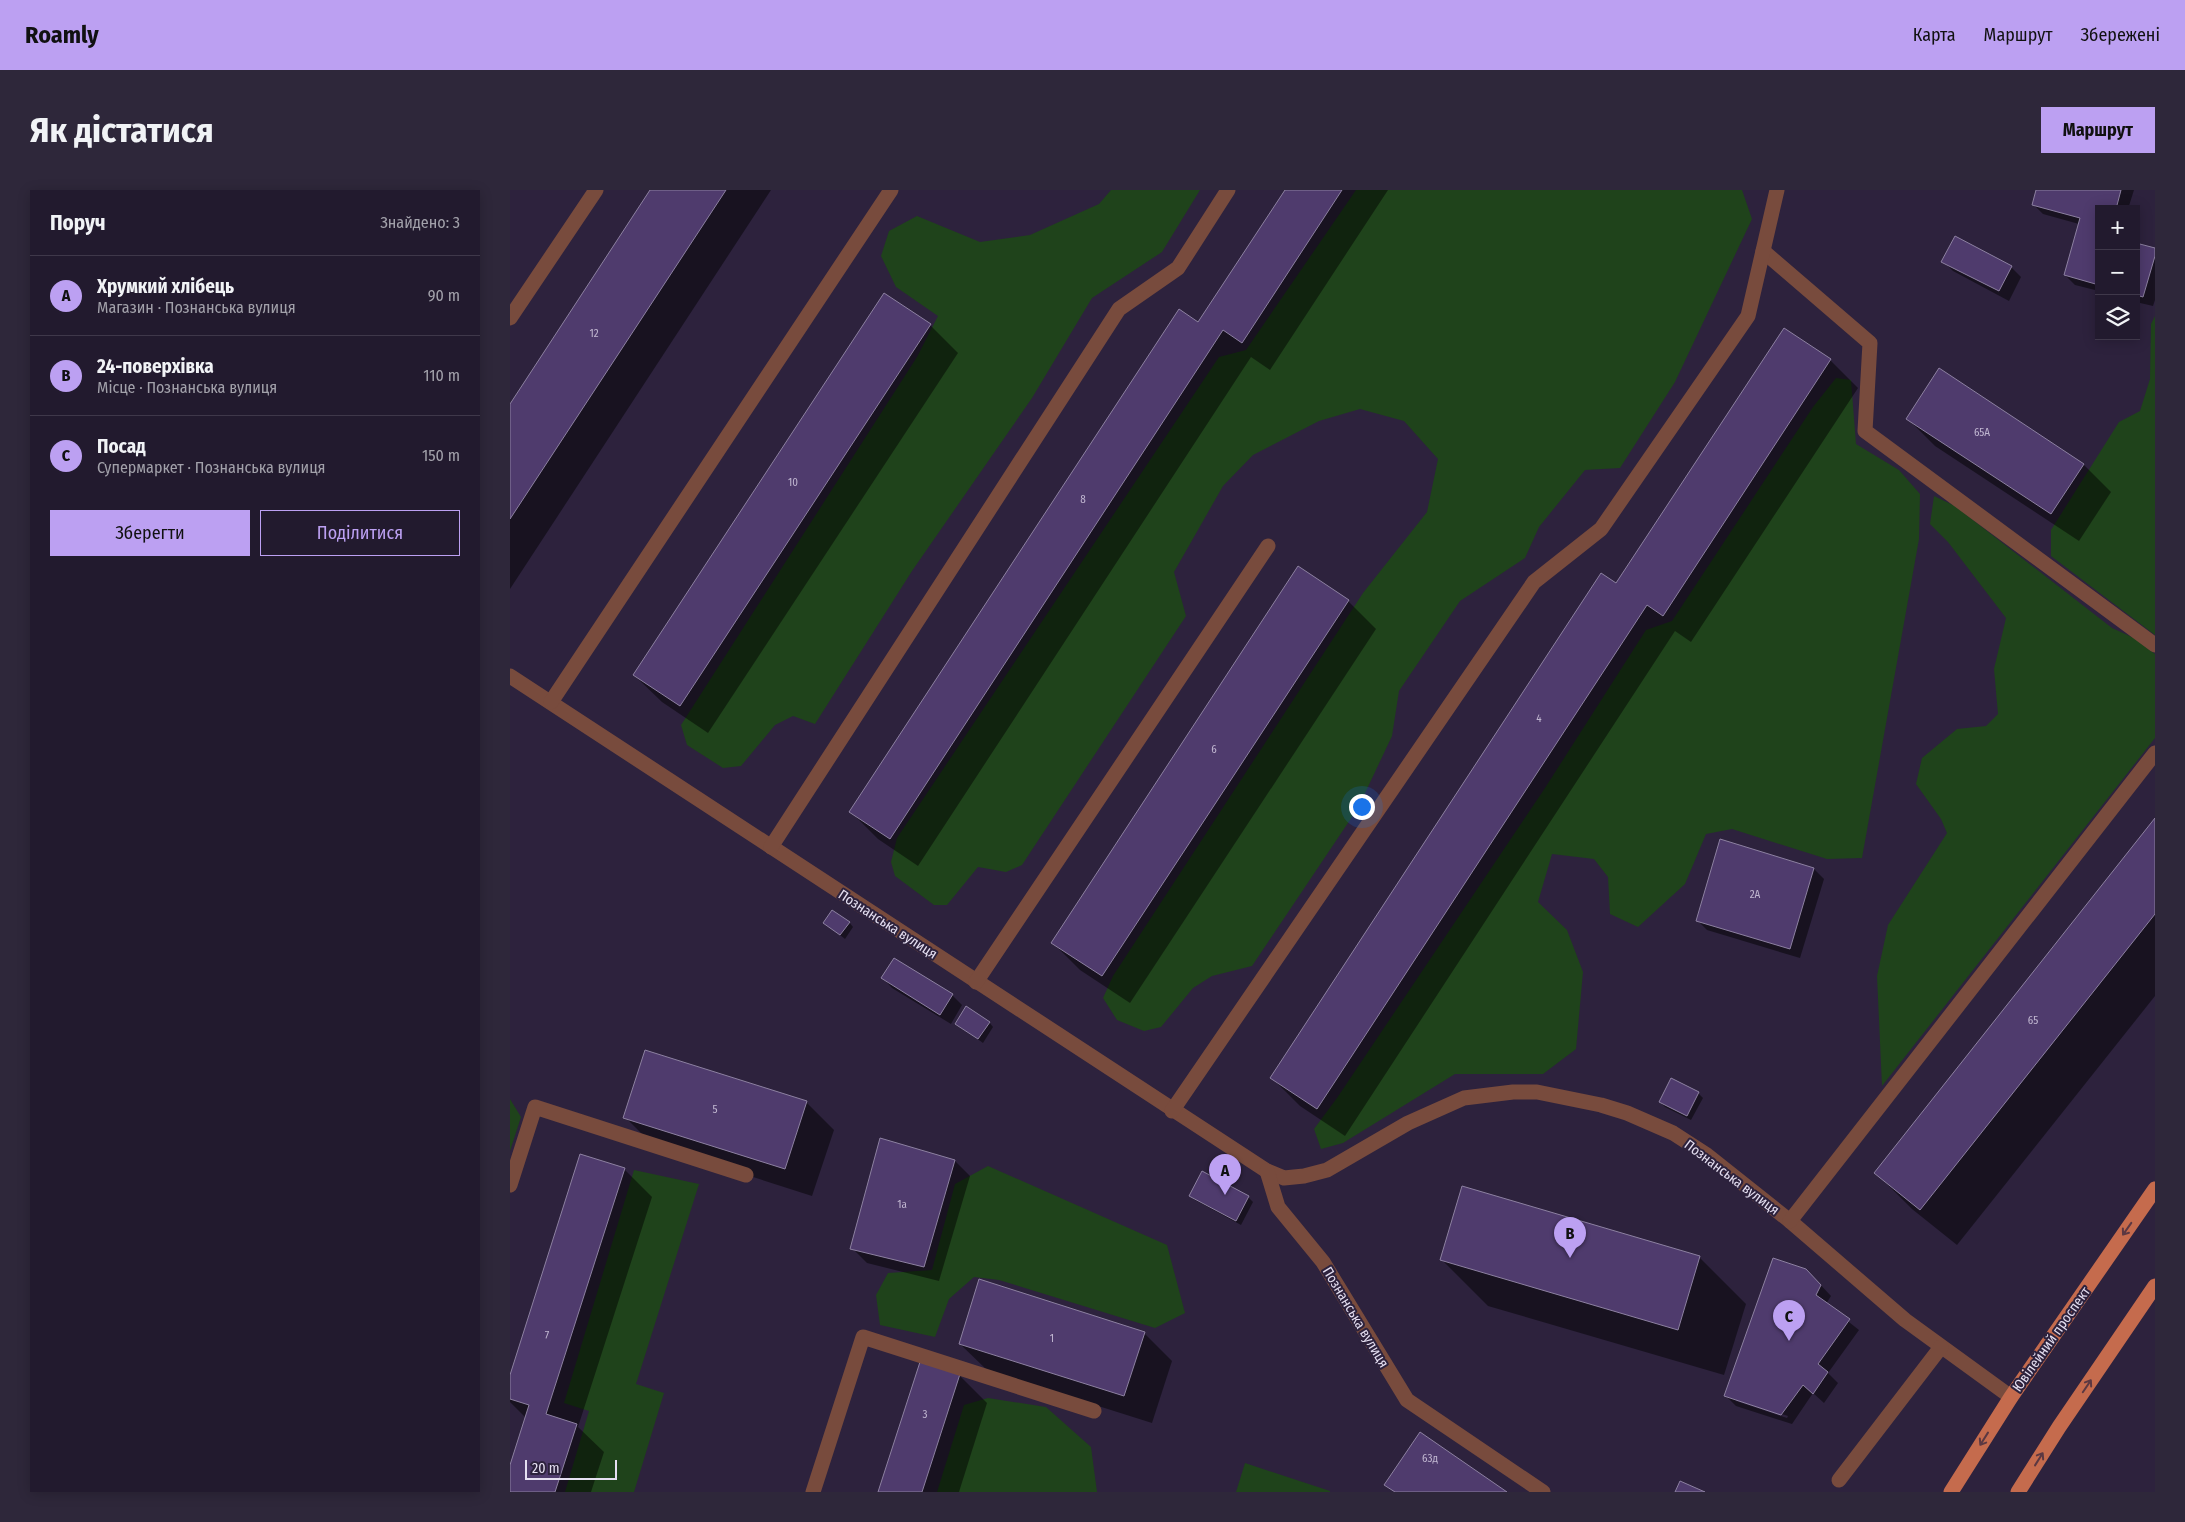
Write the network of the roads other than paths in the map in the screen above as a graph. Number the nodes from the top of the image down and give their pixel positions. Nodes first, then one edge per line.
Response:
1 (596, 190) edge
2 (891, 190) edge
3 (1228, 190) edge
4 (1777, 190) edge
5 (1763, 250) junction
6 (510, 318) edge
7 (1268, 546) dead end
8 (2155, 645) edge
9 (510, 676) edge
10 (551, 702) junction
11 (2155, 753) edge
12 (771, 847) junction
13 (976, 982) junction
14 (1172, 1111) junction
15 (1267, 1172) junction
16 (746, 1175) dead end
17 (510, 1185) edge
18 (2155, 1189) edge
19 (1790, 1222) junction
20 (2155, 1286) edge
21 (1941, 1346) junction
22 (2011, 1397) junction
23 (1094, 1411) dead end
24 (1839, 1480) dead end
25 (813, 1492) edge
26 (1543, 1492) edge
27 (1951, 1492) edge
28 (2018, 1492) edge

1 - 6 street
2 - 10 street
3 - 12 street
4 - 5 street
5 - 8 street
5 - 14 street
7 - 13 street
9 - 10 street, Познанська вулиця
10 - 12 street, Познанська вулиця
11 - 19 street
12 - 13 street, Познанська вулиця
13 - 14 street, Познанська вулиця
14 - 15 street, Познанська вулиця
15 - 19 street, Познанська вулиця
15 - 26 street, Познанська вулиця
16 - 17 street
18 -> 22 main road, Ювілейний проспект
19 - 21 street, Познанська вулиця
28 -> 20 main road
21 - 22 street, Познанська вулиця
21 - 24 street
22 -> 27 main road, Ювілейний проспект
23 - 25 street

